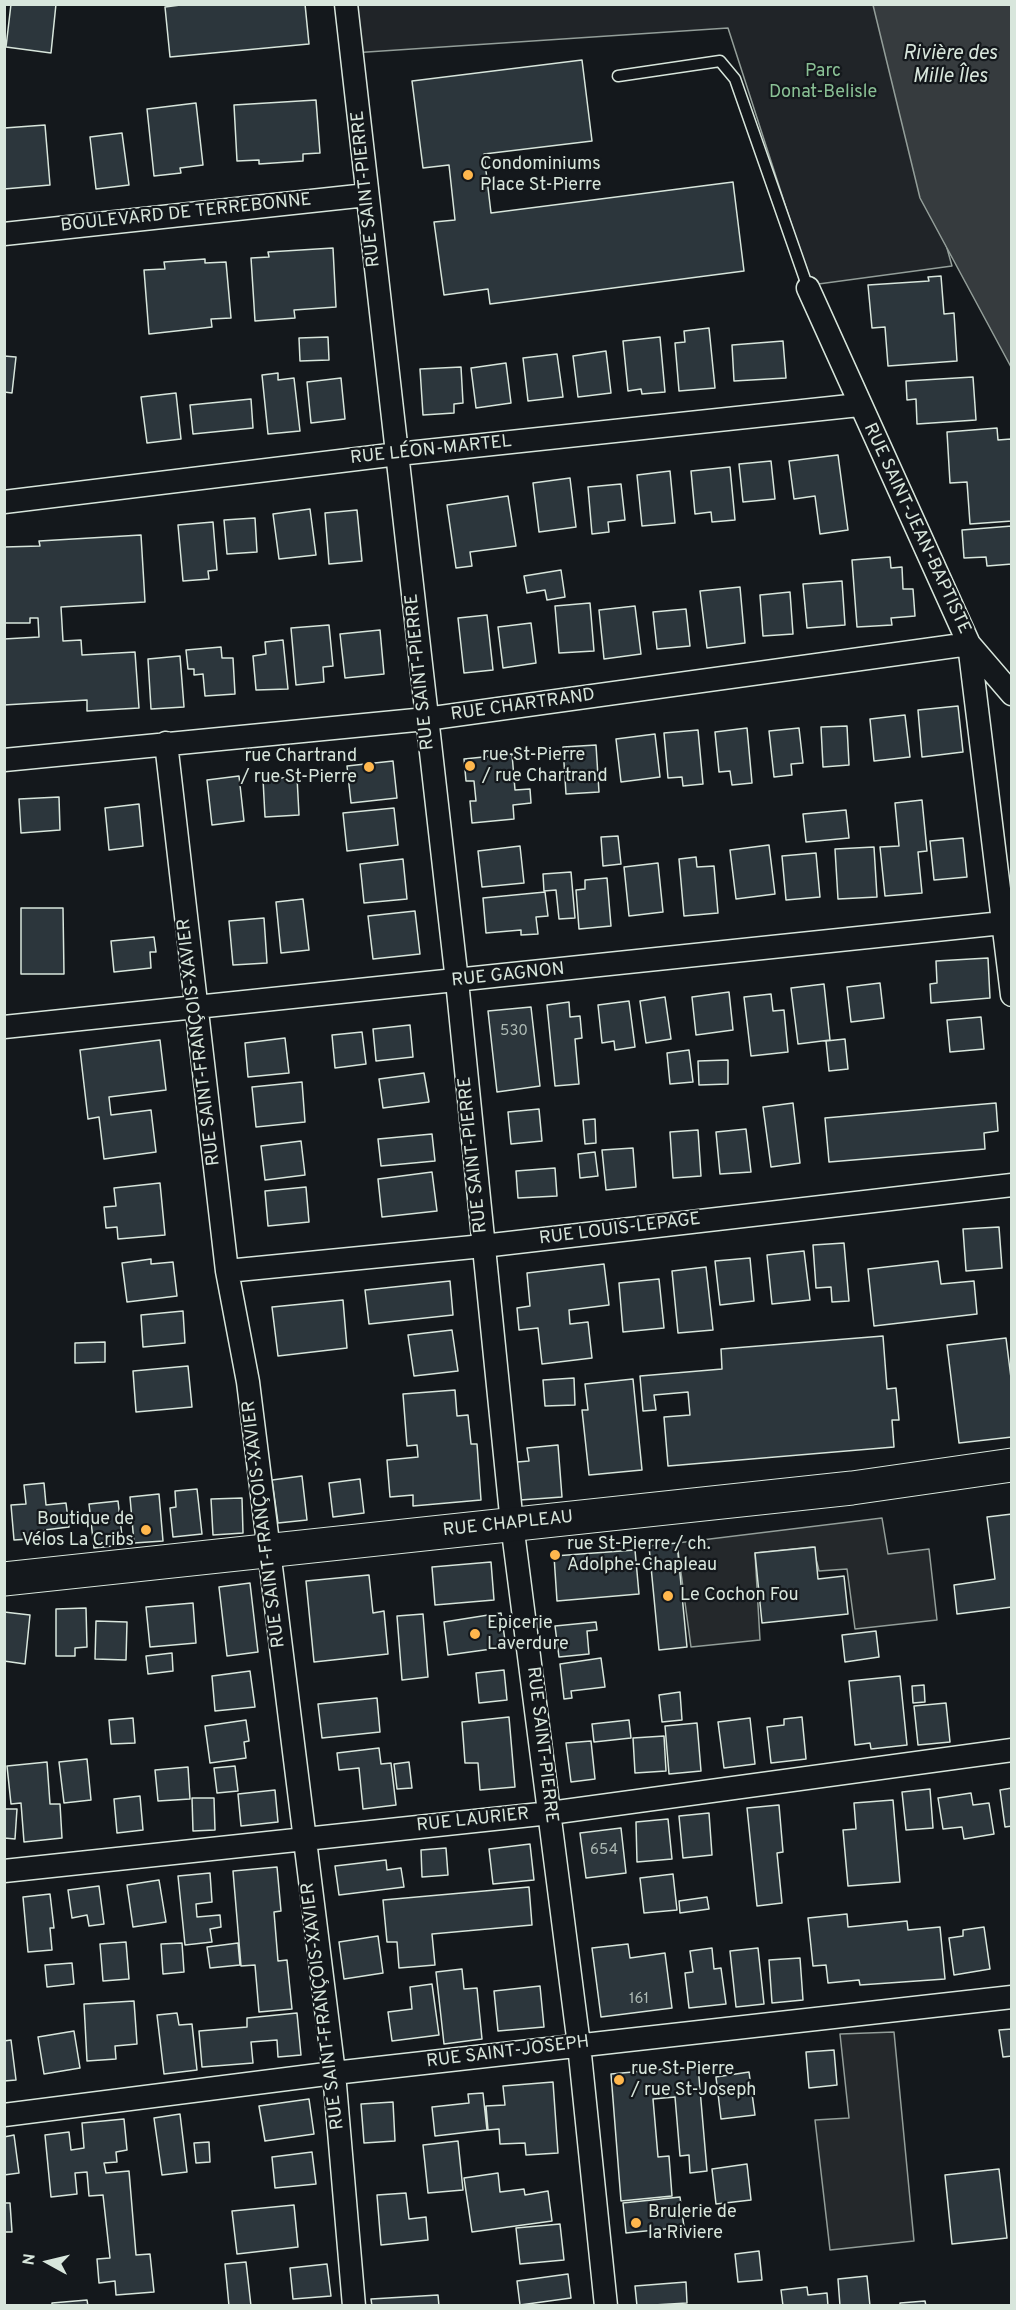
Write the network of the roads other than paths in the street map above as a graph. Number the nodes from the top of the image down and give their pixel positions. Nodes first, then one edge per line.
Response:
1 (346, 4) edge
2 (618, 76) dead end
3 (367, 195) junction
4 (4, 234) edge
5 (808, 288) joint
6 (859, 405) junction
7 (398, 454) junction
8 (4, 502) edge
9 (969, 644) junction
10 (1011, 693) edge
11 (426, 719) junction
12 (166, 743) junction
13 (4, 760) edge
14 (1008, 923) edge
15 (457, 981) junction
16 (1011, 995) edge
17 (196, 1008) junction
18 (4, 1028) edge
19 (1011, 1185) edge
20 (483, 1246) junction
21 (227, 1270) junction
22 (1011, 1465) edge
23 (512, 1524) junction
24 (268, 1550) junction
25 (4, 1579) edge
26 (1011, 1750) edge
27 (550, 1813) junction
28 (304, 1838) junction
29 (4, 1871) edge
30 (1011, 1996) edge
31 (579, 2045) junction
32 (334, 2073) junction
33 (4, 2115) edge
34 (354, 2306) edge
35 (606, 2306) edge

1 - 3 street, RUE SAINT-PIERRE
2 - 5 lane
3 - 4 street, BOULEVARD DE TERREBONNE
3 - 7 street, RUE SAINT-PIERRE
5 - 6 street, RUE SAINT-JEAN-BAPTISTE
6 - 7 street, RUE LÉON-MARTEL
6 - 9 street, RUE SAINT-JEAN-BAPTISTE
7 - 8 street, RUE LÉON-MARTEL
7 - 11 street, RUE SAINT-PIERRE
9 - 10 street
9 - 11 street, RUE CHARTRAND
9 - 14 street, RUE SAINT-JEAN-BAPTISTE
11 - 12 street, RUE CHARTRAND
11 - 15 street, RUE SAINT-PIERRE
12 - 13 street, RUE CHARTRAND
12 - 17 street, RUE SAINT-FRANÇOIS-XAVIER
14 - 15 street, RUE GAGNON
14 - 16 street, RUE SAINT-JEAN-BAPTISTE
15 - 17 street, RUE GAGNON
15 - 20 street, RUE SAINT-PIERRE
17 - 18 street, RUE GAGNON
17 - 21 street, RUE SAINT-FRANÇOIS-XAVIER
19 - 20 street, RUE LOUIS-LEPAGE
20 - 21 street, RUE LOUIS-LEPAGE
20 - 23 street, RUE SAINT-PIERRE
21 - 24 street, RUE SAINT-FRANÇOIS-XAVIER
22 - 23 main road, RUE CHAPLEAU
23 - 24 main road, RUE CHAPLEAU
23 - 27 street, RUE SAINT-PIERRE
24 - 25 main road, RUE CHAPLEAU
24 - 28 street, RUE SAINT-FRANÇOIS-XAVIER
26 - 27 street, RUE LAURIER
27 - 28 street, RUE LAURIER
27 - 31 street, RUE SAINT-PIERRE
28 - 29 street, RUE LAURIER
28 - 32 street, RUE SAINT-FRANÇOIS-XAVIER
30 - 31 street, RUE SAINT-JOSEPH
31 - 32 street, RUE SAINT-JOSEPH
31 - 35 street, RUE SAINT-PIERRE
32 - 33 street, RUE SAINT-JOSEPH
32 - 34 street, RUE SAINT-FRANÇOIS-XAVIER

